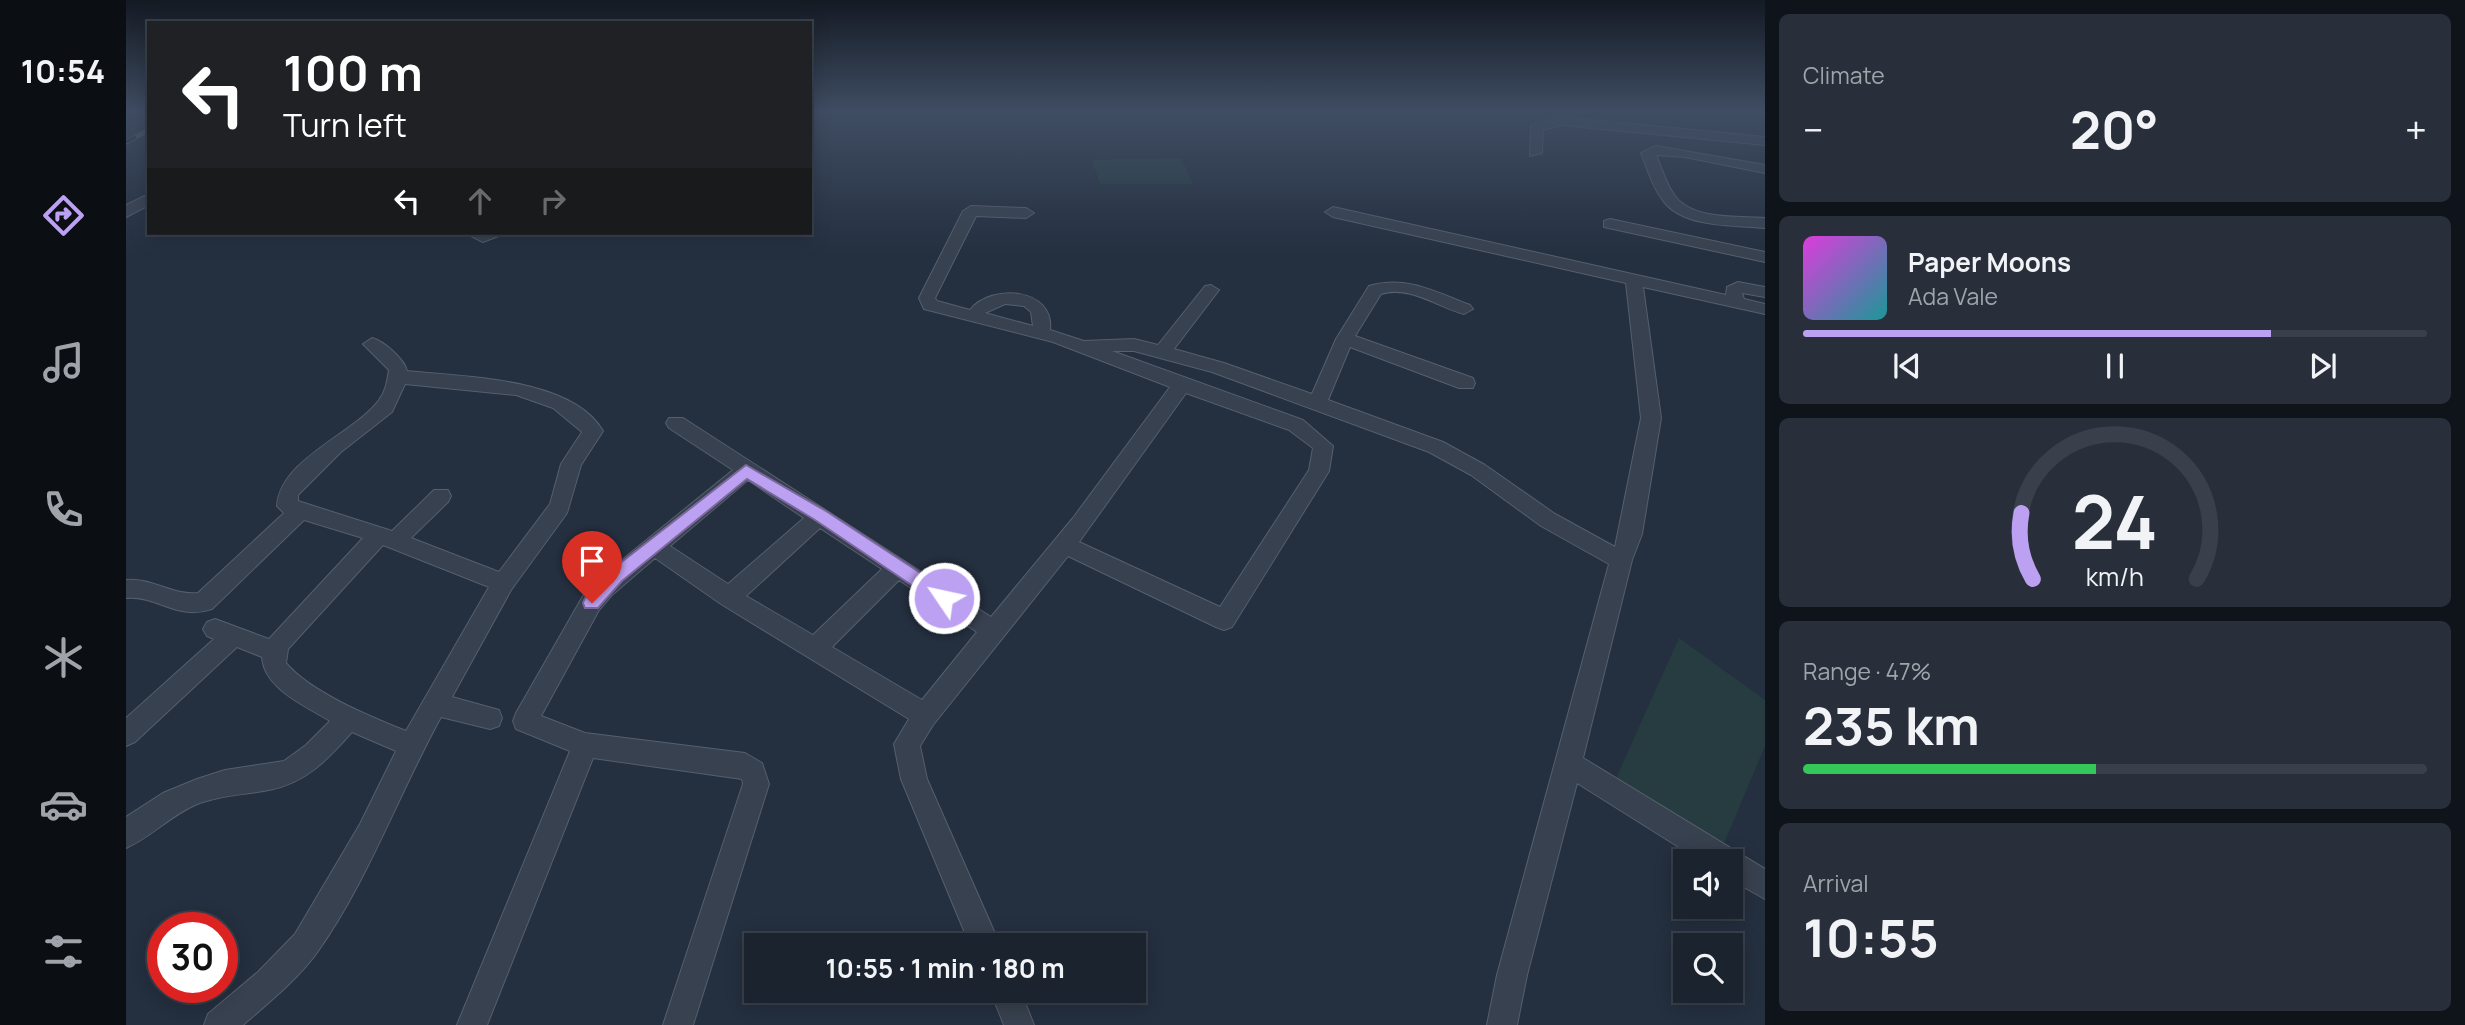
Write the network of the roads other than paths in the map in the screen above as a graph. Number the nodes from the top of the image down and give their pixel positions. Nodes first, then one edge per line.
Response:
1 (1651, 159) edge
2 (1709, 159) edge
3 (1765, 169) edge
4 (147, 199) edge
5 (126, 212) edge
6 (1333, 212) dead end
7 (1026, 213) dead end
8 (1765, 222) edge
9 (1610, 224) dead end
10 (1765, 257) edge
11 (1634, 278) junction
12 (1211, 290) dead end
13 (1765, 292) edge
14 (1736, 302) junction
15 (1464, 309) dead end
16 (1765, 309) edge
17 (1345, 340) junction
18 (372, 344) dead end
19 (1081, 346) junction
20 (1163, 351) junction
21 (398, 377) junction
22 (1466, 383) dead end
23 (1182, 384) junction
24 (1318, 401) junction
25 (676, 423) dead end
26 (746, 471) junction
27 (441, 496) dead end
28 (300, 511) junction
29 (820, 516) junction
30 (387, 538) junction
31 (1064, 545) junction
32 (654, 546) junction
33 (1621, 560) junction
34 (898, 567) junction
35 (503, 583) junction
36 (126, 589) edge
37 (729, 597) junction
38 (991, 629) junction
39 (815, 649) junction
40 (274, 651) junction
41 (436, 704) junction
42 (925, 715) junction
43 (490, 718) dead end
44 (348, 719) junction
45 (126, 734) edge
46 (585, 745) junction
47 (412, 746) junction
48 (1569, 764) junction
49 (126, 834) edge
50 (1707, 849) edge
51 (1743, 871) edge
52 (1765, 885) edge
53 (980, 933) edge
54 (1010, 1003) edge
55 (219, 1025) edge
56 (472, 1025) edge
57 (678, 1025) edge
58 (1019, 1025) edge
59 (1502, 1025) edge

1 - 8 street
2 - 3 street
4 - 5 street
6 - 11 street
7 - 19 street
9 - 10 street
11 - 14 street
11 - 33 street
12 - 20 street
13 - 14 street
14 - 16 street
15 - 17 street
17 - 22 street
17 - 24 street
18 - 21 street
19 - 20 street
19 - 23 street
20 - 24 street
21 - 28 street
21 - 35 street
23 - 31 street
23 - 31 street
24 - 33 street
25 - 26 street
26 - 29 street
26 - 32 street
27 - 30 street
28 - 30 street
28 - 36 street
29 - 34 street
29 - 37 street
30 - 35 street
30 - 40 street
31 - 38 street
32 - 37 street
32 - 46 street
33 - 48 street
34 - 38 street
34 - 39 street
35 - 41 street
37 - 39 street
38 - 42 street
39 - 42 street
40 - 44 street
40 - 45 street
41 - 43 street
41 - 47 street
42 - 53 street
44 - 47 street
44 - 49 street
46 - 56 street
46 - 57 street
47 - 55 street
48 - 50 street
48 - 59 street
51 - 52 street
54 - 58 street

